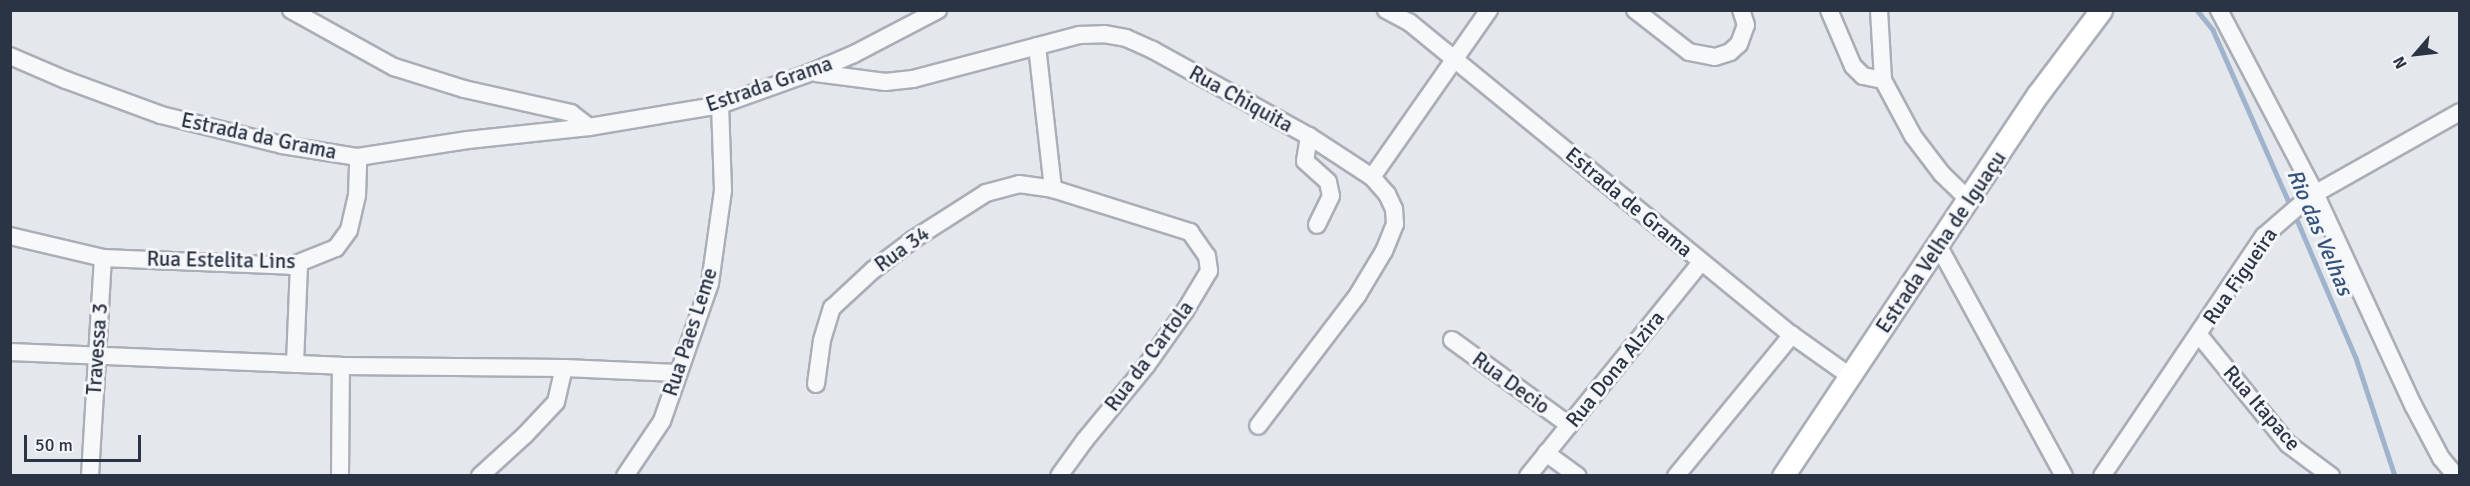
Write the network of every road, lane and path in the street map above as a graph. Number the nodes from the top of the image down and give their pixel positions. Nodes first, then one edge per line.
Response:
1 (291, 10) edge
2 (938, 10) edge
3 (1386, 10) edge
4 (1489, 10) edge
5 (1635, 10) edge
6 (1741, 10) edge
7 (1829, 10) edge
8 (1879, 10) edge
9 (2101, 10) edge
10 (2219, 10) edge
11 (1412, 16) edge
12 (1037, 46) junction
13 (10, 56) edge
14 (1454, 59) junction
15 (812, 72) junction
16 (1883, 80) junction
17 (720, 105) junction
18 (2460, 112) edge
19 (589, 127) junction
20 (1309, 136) junction
21 (358, 157) junction
22 (1372, 177) junction
23 (1053, 189) junction
24 (2312, 195) junction
25 (1969, 200) junction
26 (1317, 225) dead end
27 (1190, 232) joint
28 (10, 236) edge
29 (1938, 245) junction
30 (103, 258) junction
31 (1701, 262) junction
32 (299, 263) junction
33 (1792, 335) junction
34 (2199, 335) junction
35 (1452, 340) dead end
36 (10, 352) edge
37 (96, 357) junction
38 (295, 364) junction
39 (341, 366) junction
40 (564, 368) junction
41 (677, 374) junction
42 (1851, 377) junction
43 (816, 384) dead end
44 (1569, 425) junction
45 (1258, 426) dead end
46 (1546, 453) junction
47 (2104, 475) edge
48 (90, 476) edge
49 (340, 476) edge
50 (480, 476) edge
51 (625, 476) edge
52 (1059, 476) edge
53 (1528, 476) edge
54 (1578, 476) edge
55 (1676, 476) edge
56 (1783, 476) edge
57 (2064, 476) edge
58 (2331, 476) edge
59 (2456, 476) edge

1 - 19 street
2 - 15 street, Estrada Grama
3 - 11 street
4 - 14 street
5 - 6 street
7 - 16 street
8 - 16 street
9 - 25 main road, Estrada Velha de Iguaçu
10 - 24 street
11 - 14 street, Estrada de Grama
12 - 15 street, Rua Chiquita
12 - 20 street, Rua Chiquita
12 - 23 street
13 - 21 street, Estrada da Grama
14 - 22 street
14 - 31 street, Estrada de Grama
15 - 17 street, Estrada Grama
16 - 25 street
17 - 19 street, Estrada Grama
17 - 41 street, Rua Paes Leme
18 - 24 street, Rua Figueira
19 - 21 street, Estrada da Grama
20 - 22 street, Rua Chiquita
20 - 26 street
21 - 32 street, Rua Estelita Lins
22 - 45 street, Rua Chiquita
23 - 27 street, Rua 34
23 - 43 street, Rua 34
24 - 34 street, Rua Figueira
24 - 59 street
25 - 29 main road, Estrada Velha de Iguaçu
27 - 52 street, Rua da Cartola
28 - 30 street, Rua Estelita Lins
29 - 42 main road, Estrada Velha de Iguaçu
29 - 57 street
30 - 32 street, Rua Estelita Lins
30 - 37 street, Travessa 3
31 - 33 street, Estrada de Grama
31 - 44 street, Rua Dona Alzira
32 - 38 street
33 - 42 street, Estrada de Grama
33 - 55 street
34 - 47 street, Rua Figueira
34 - 58 street, Rua Itapace
35 - 44 street, Rua Decio
36 - 37 street
37 - 38 street
37 - 48 street, Travessa 3
38 - 39 street
39 - 40 street
39 - 49 street
40 - 41 street
40 - 50 street
41 - 51 street, Rua Paes Leme
42 - 56 main road, Estrada Velha de Iguaçu
44 - 46 street, Rua Dona Alzira
46 - 53 street, Rua Dona Alzira
46 - 54 street

